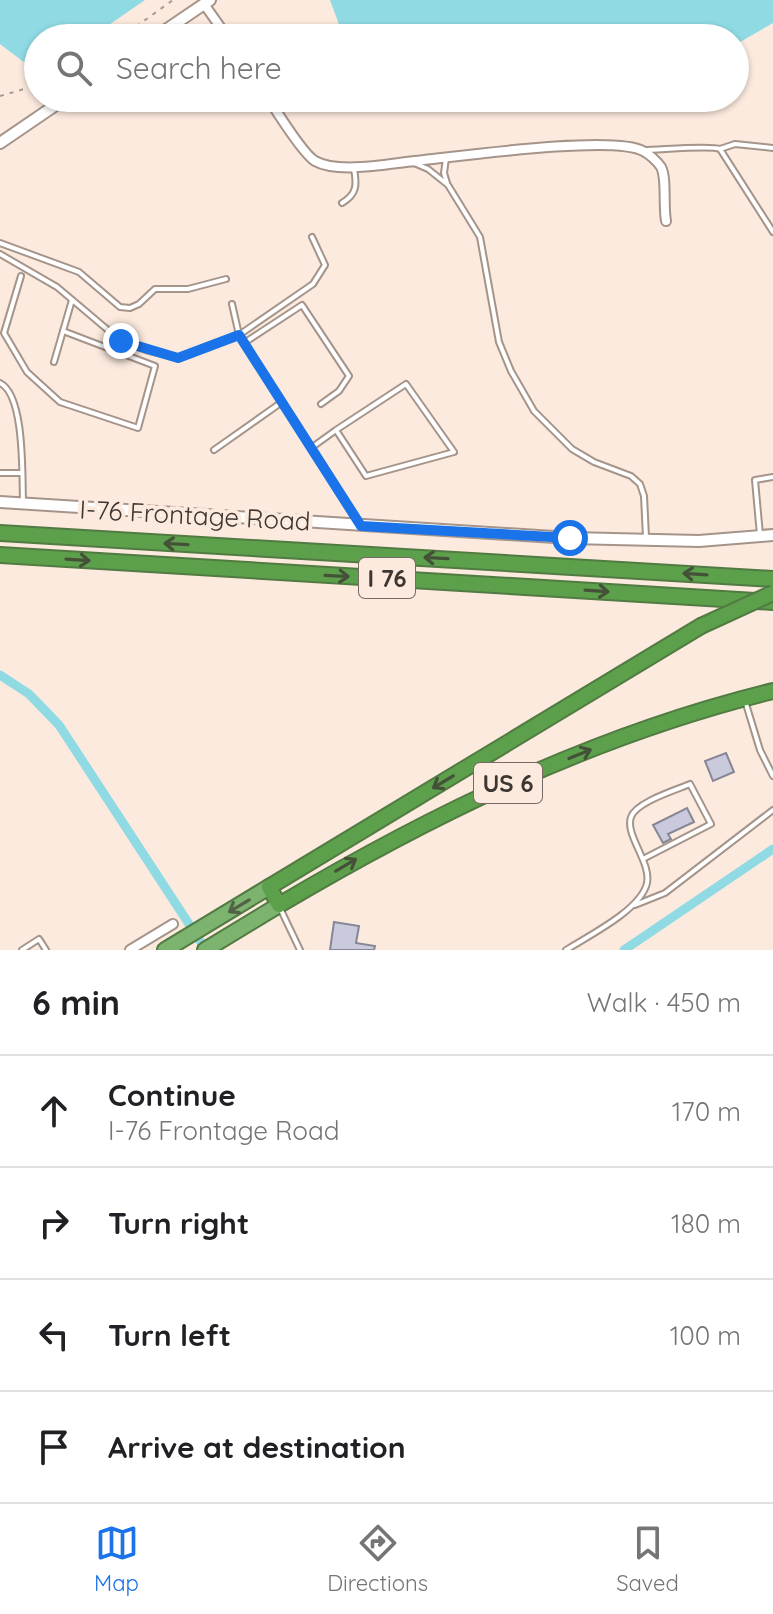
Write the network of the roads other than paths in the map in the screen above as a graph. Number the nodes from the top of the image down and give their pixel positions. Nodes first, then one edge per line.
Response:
1 (207, 2) edge
2 (175, 24) edge
3 (220, 24) edge
4 (45, 112) edge
5 (278, 112) edge
6 (0, 143) edge
7 (773, 148) edge
8 (720, 149) junction
9 (641, 150) junction
10 (446, 158) junction
11 (411, 162) junction
12 (353, 166) junction
13 (448, 185) junction
14 (342, 203) dead end
15 (666, 221) dead end
16 (773, 232) edge
17 (312, 237) dead end
18 (0, 243) edge
19 (0, 254) edge
20 (21, 276) dead end
21 (226, 279) dead end
22 (72, 300) junction
23 (232, 304) dead end
24 (63, 331) junction
25 (239, 335) junction
26 (244, 343) junction
27 (159, 353) junction
28 (54, 362) dead end
29 (155, 366) junction
30 (0, 383) edge
31 (282, 402) junction
32 (321, 404) dead end
33 (336, 430) junction
34 (311, 448) junction
35 (214, 450) dead end
36 (0, 473) edge
37 (22, 473) junction
38 (773, 477) edge
39 (0, 502) edge
40 (23, 504) junction
41 (361, 526) junction
42 (0, 533) edge
43 (773, 535) edge
44 (761, 537) junction
45 (646, 540) junction
46 (0, 555) edge
47 (773, 579) edge
48 (773, 593) edge
49 (773, 602) edge
50 (773, 691) edge
51 (744, 699) junction
52 (773, 776) edge
53 (773, 810) edge
54 (643, 859) junction
55 (269, 887) junction
56 (279, 905) junction
57 (632, 906) junction
58 (173, 924) dead end
59 (22, 950) edge
60 (46, 950) edge
61 (130, 950) edge
62 (165, 950) edge
63 (205, 950) edge
64 (300, 950) edge
65 (566, 950) edge

1 - 2 street
1 - 3 street
4 - 6 street
5 - 12 street
7 - 8 lane
8 - 9 lane
8 - 16 lane
9 - 10 street
9 - 15 street
10 - 11 street
10 - 13 lane
11 - 12 street
11 - 13 lane
12 - 14 lane
13 - 45 lane
17 - 25 lane
18 - 21 lane
19 - 22 lane
20 - 29 lane
22 - 24 lane
22 - 27 lane
23 - 25 lane
24 - 28 lane
24 - 29 lane
25 - 26 lane
25 - 27 lane
26 - 31 lane
26 - 32 lane
27 - 29 lane
30 - 37 lane
31 - 34 lane
31 - 35 lane
33 - 33 lane
33 - 34 lane
34 - 41 lane
36 - 37 lane
37 - 40 lane
38 - 44 lane
39 - 40 street, I-76 Frontage Road
40 - 41 street, I-76 Frontage Road
41 - 45 street, I-76 Frontage Road
47 -> 42 highway, I 76
43 - 44 street, I-76 Frontage Road
44 - 45 street, I-76 Frontage Road
46 -> 49 highway, I 76
48 -> 55 highway, US 6, bridge
50 - 51 highway, US 6
51 - 52 lane
56 -> 51 highway, US 6
53 - 57 lane
54 - 54 lane
54 - 57 lane
55 - 56 highway
55 -> 62 highway, US 6
56 - 63 highway, US 6
56 - 64 lane
57 - 65 lane
58 - 61 street
59 - 60 lane

